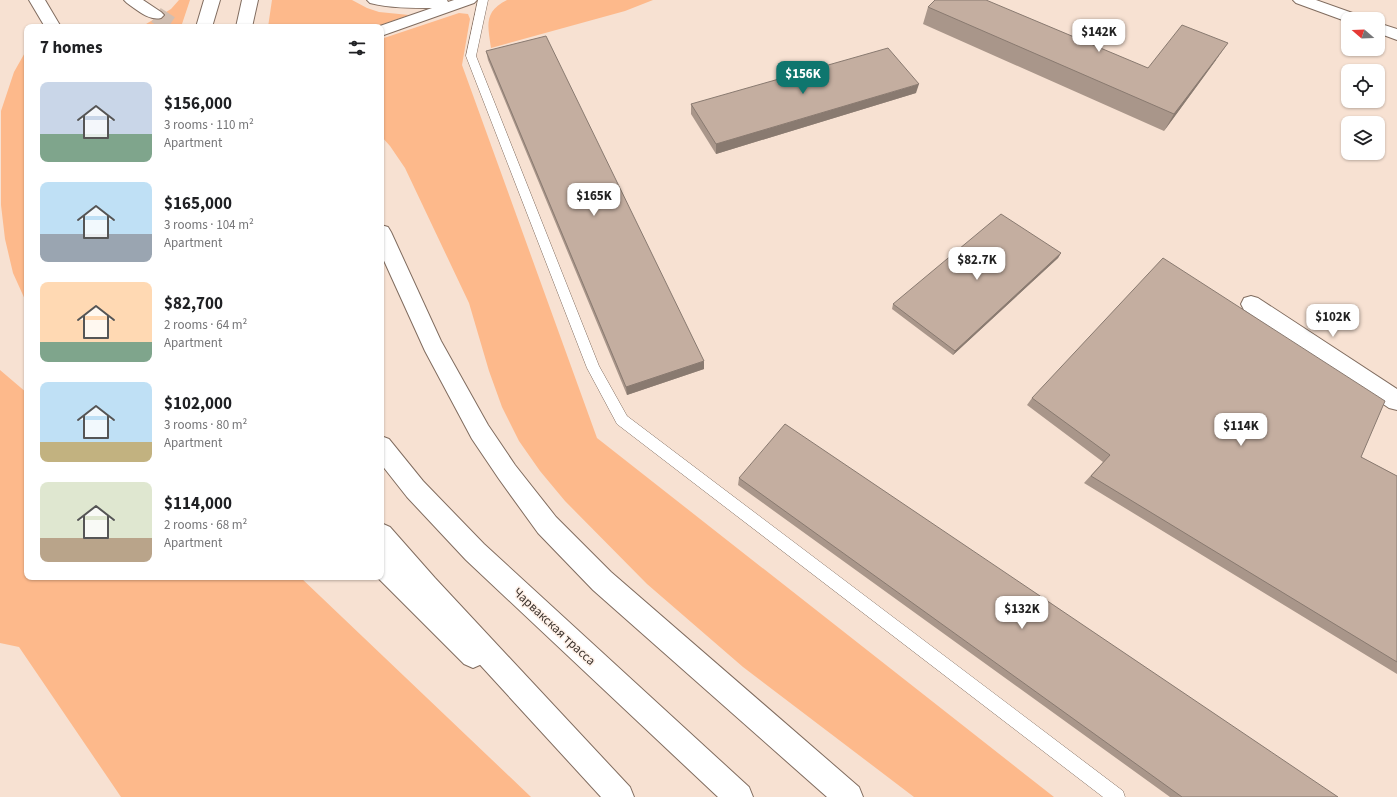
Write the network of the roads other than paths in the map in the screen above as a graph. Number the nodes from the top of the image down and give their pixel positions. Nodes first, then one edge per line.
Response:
1 (37, 0) edge
2 (132, 0) edge
3 (212, 0) edge
4 (250, 0) edge
5 (375, 0) edge
6 (460, 0) edge
7 (470, 0) edge
8 (483, 0) edge
9 (1301, 0) edge
10 (1341, 14) edge
11 (156, 15) tunnel mouth
12 (51, 24) edge
13 (205, 24) edge
14 (245, 24) edge
15 (384, 30) edge
16 (1385, 31) edge
17 (1397, 35) edge
18 (384, 239) edge
19 (1251, 304) dead end
20 (1397, 400) edge
21 (384, 450) edge
22 (384, 538) edge
23 (384, 567) edge
24 (617, 797) edge
25 (620, 797) edge
26 (739, 797) edge
27 (849, 797) edge
28 (1118, 797) edge

1 - 12 main road
2 - 11 main road
3 - 13 main road
4 - 14 main road
5 - 6 main road
7 - 15 main road
8 - 28 lane
9 - 10 main road
16 - 17 main road
18 - 27 main road
19 - 20 main road
21 - 26 main road, Чарвакская трасса
22 - 25 main road
23 - 24 main road

